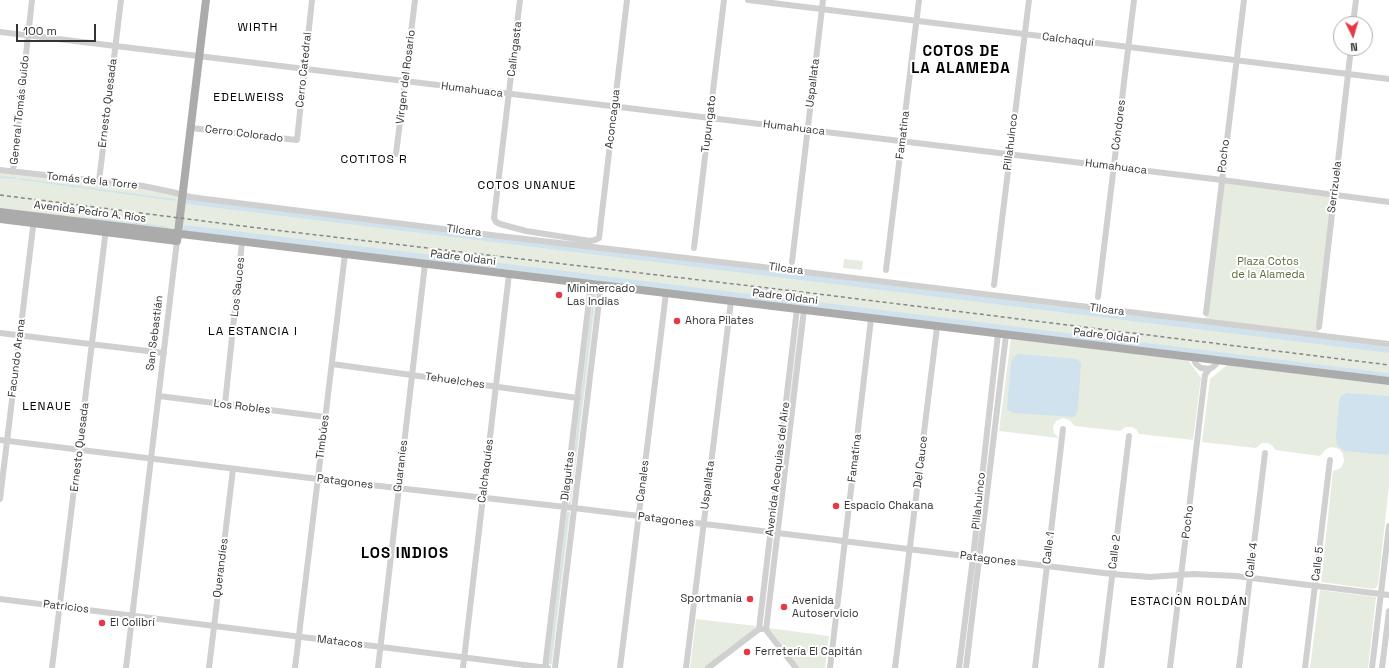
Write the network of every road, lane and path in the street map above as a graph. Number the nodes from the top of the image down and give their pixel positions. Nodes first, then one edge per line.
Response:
1 (32, 0) edge
2 (120, 0) edge
3 (206, 0) edge
4 (312, 0) edge
5 (416, 0) edge
6 (520, 0) edge
7 (627, 0) edge
8 (724, 0) edge
9 (748, 0) edge
10 (823, 0) edge
11 (919, 0) edge
12 (1029, 0) edge
13 (1134, 0) edge
14 (1244, 0) edge
15 (1356, 0) edge
16 (822, 9) junction
17 (1354, 16) edge
18 (917, 20) junction
19 (0, 32) edge
20 (28, 35) junction
21 (1024, 35) junction
22 (115, 46) junction
23 (1128, 47) junction
24 (199, 56) junction
25 (1350, 56) edge
26 (1236, 60) junction
27 (304, 69) junction
28 (1348, 74) junction
29 (1389, 79) edge
30 (405, 81) junction
31 (510, 94) junction
32 (615, 107) junction
33 (710, 118) junction
34 (191, 128) junction
35 (807, 130) junction
36 (296, 140) joint
37 (902, 142) junction
38 (396, 154) dead end
39 (1010, 154) junction
40 (1114, 167) junction
41 (0, 170) edge
42 (13, 172) junction
43 (1222, 180) junction
44 (99, 181) junction
45 (182, 195) junction
46 (1334, 195) junction
47 (1389, 202) edge
48 (0, 212) edge
49 (494, 218) joint
50 (0, 220) edge
51 (34, 220) junction
52 (106, 229) junction
53 (177, 238) junction
54 (599, 238) joint
55 (242, 242) junction
56 (694, 248) dead end
57 (345, 254) junction
58 (792, 262) dead end
59 (425, 264) junction
60 (886, 270) dead end
61 (509, 274) junction
62 (591, 284) junction
63 (600, 285) junction
64 (994, 285) dead end
65 (666, 294) junction
66 (1098, 297) dead end
67 (731, 301) junction
68 (800, 310) junction
69 (1206, 313) dead end
70 (871, 318) junction
71 (1319, 326) dead end
72 (938, 327) junction
73 (0, 333) edge
74 (1002, 334) junction
75 (20, 335) junction
76 (92, 344) junction
77 (1389, 344) edge
78 (164, 353) junction
79 (1193, 358) junction
80 (1219, 361) junction
81 (332, 364) junction
82 (1201, 368) junction
83 (1209, 369) junction
84 (412, 375) junction
85 (1205, 375) junction
86 (1389, 381) edge
87 (496, 387) junction
88 (159, 396) junction
89 (578, 398) junction
90 (225, 404) junction
91 (326, 417) junction
92 (1063, 429) dead end
93 (1129, 436) dead end
94 (0, 440) edge
95 (7, 441) junction
96 (79, 450) junction
97 (1265, 452) dead end
98 (151, 459) junction
99 (1330, 460) dead end
100 (233, 469) junction
101 (318, 479) junction
102 (398, 488) junction
103 (483, 498) junction
104 (0, 499) edge
105 (564, 507) junction
106 (574, 508) junction
107 (639, 516) junction
108 (704, 524) junction
109 (1389, 526) edge
110 (770, 532) junction
111 (778, 533) junction
112 (845, 542) junction
113 (910, 550) junction
114 (976, 558) junction
115 (1047, 566) junction
116 (1112, 574) junction
117 (1182, 575) junction
118 (1250, 578) junction
119 (1315, 586) junction
120 (1381, 593) junction
121 (1389, 595) edge
122 (0, 599) edge
123 (60, 607) junction
124 (1389, 611) edge
125 (133, 616) junction
126 (214, 626) junction
127 (759, 629) junction
128 (766, 630) junction
129 (299, 636) junction
130 (380, 647) junction
131 (464, 657) junction
132 (52, 668) edge
133 (126, 668) edge
134 (209, 668) edge
135 (295, 668) edge
136 (378, 668) edge
137 (463, 668) edge
138 (545, 668) edge
139 (548, 668) edge
140 (555, 668) edge
141 (620, 668) edge
142 (686, 668) edge
143 (708, 668) edge
144 (796, 668) edge
145 (830, 668) edge
146 (895, 668) edge
147 (959, 668) edge
148 (966, 668) edge
149 (1034, 668) edge
150 (1101, 668) edge
151 (1170, 668) edge
152 (1239, 668) edge
153 (1305, 668) edge
154 (1372, 668) edge
155 (1382, 668) edge

1 - 20 street, General Tomás Guido
2 - 22 street, Ernesto Quesada
3 - 24 main road, San Sebastián
4 - 27 street, Cerro Catedral
5 - 30 street, Virgen del Rosario
6 - 31 street, Calingasta
7 - 32 street, Aconcagua
8 - 33 street, Tupungato
9 - 16 street, Calchaqui
10 - 16 street, Uspallata
11 - 18 street, Famatina
12 - 21 street, Pillahuinco
13 - 23 street, Cóndores
14 - 26 street, Pocho
15 - 17 street
16 - 18 street, Calchaqui
16 - 35 street, Uspallata
18 - 21 street, Calchaqui
18 - 37 street, Famatina
19 - 20 street, Humahuaca
20 - 22 street, Humahuaca
20 - 42 street, General Tomás Guido
21 - 23 street, Calchaqui
21 - 39 street, Pillahuinco
22 - 24 street, Humahuaca
22 - 44 street, Ernesto Quesada
23 - 26 street, Calchaqui
23 - 40 street, Cóndores
24 - 27 street, Humahuaca
24 - 34 main road, San Sebastián
25 - 28 street, Serrizuela
26 - 28 street, Calchaqui
26 - 43 street, Pocho
27 - 30 street, Humahuaca
27 - 36 street, Cerro Catedral
28 - 29 street, Calchaqui
28 - 46 street, Serrizuela
30 - 31 street, Humahuaca
30 - 38 street, Virgen del Rosario
31 - 32 street, Humahuaca
31 - 49 street, Calingasta
32 - 33 street, Humahuaca
32 - 54 street, Aconcagua
33 - 35 street, Humahuaca
33 - 56 street, Tupungato
34 - 36 street, Cerro Colorado
34 - 45 main road, San Sebastián
35 - 37 street, Humahuaca
35 - 58 street, Uspallata
37 - 39 street, Humahuaca
37 - 60 street, Famatina
39 - 40 street, Humahuaca
39 - 64 street, Pillahuinco
40 - 43 street, Humahuaca
40 - 66 street, Cóndores
41 - 42 street, Tomás de la Torre
42 - 44 street, Tomás de la Torre
43 - 46 street, Humahuaca
43 - 69 street, Pocho
44 - 45 street, Tomás de la Torre
45 - 53 main road, San Sebastián
45 - 77 street, Tilcara
46 - 47 street, Humahuaca
46 - 71 street, Serrizuela
48 - 51 main road, Avenida Pedro A. Ríos
49 - 54 street, Tilcara
50 - 51 main road, Avenida Pedro A. Ríos
51 - 52 main road, Avenida Pedro A. Ríos
51 - 75 street, Facundo Arana
52 - 53 main road, Avenida Pedro A. Ríos
52 - 76 street, Ernesto Quesada
53 - 55 main road, Padre Oldani
53 - 78 street, San Sebastián
55 - 57 main road, Padre Oldani
55 - 90 street, Los Sauces
57 - 59 main road, Padre Oldani
57 - 81 street, Timbúes
59 - 61 main road, Padre Oldani
59 - 84 street, Guaraníes
61 - 62 main road, Padre Oldani
61 - 87 street, Calchaquíes
62 - 63 main road, Padre Oldani
62 - 89 street, Diaguitas
63 - 65 main road, Padre Oldani
63 - 106 street, Diaguitas
65 - 67 main road, Padre Oldani
65 - 107 street, Canales
67 - 68 main road, Padre Oldani
67 - 108 street, Uspallata
68 - 70 main road, Padre Oldani
68 - 110 street, Avenida Acequias del Aire
68 - 111 street, Avenida Acequias del Aire
70 - 72 main road, Padre Oldani
70 - 112 street, Famatina
72 - 74 main road, Padre Oldani
72 - 113 street, Del Cauce
73 - 75 street
74 - 79 main road, Padre Oldani
74 - 114 street, Pillahuinco
75 - 76 street
75 - 95 street, Facundo Arana
76 - 78 street
76 - 96 street, Ernesto Quesada
78 - 88 street, San Sebastián
79 - 80 main road, Padre Oldani
79 - 82 street
80 - 83 street, Pocho
80 - 86 main road, Padre Oldani
81 - 84 street, Tehuelches
81 - 91 street, Timbúes
82 - 83 street
82 - 85 street
83 - 85 street, Pocho
84 - 87 street, Tehuelches
84 - 102 street, Guaraníes
85 - 117 street, Pocho
87 - 89 street, Tehuelches
87 - 103 street, Calchaquíes
88 - 90 street, Los Robles
88 - 98 street, San Sebastián
89 - 105 street, Diaguitas
90 - 91 street, Los Robles
91 - 101 street, Timbúes
92 - 115 street, Calle 1
93 - 116 street, Calle 2
94 - 95 street, Patagones
95 - 96 street, Patagones
95 - 104 street, Facundo Arana
96 - 98 street, Patagones
96 - 123 street, Ernesto Quesada
97 - 118 street, Calle 4
98 - 100 street, Patagones
98 - 125 street, San Sebastián
99 - 119 street, Calle 5
100 - 101 street, Patagones
100 - 126 street, Querandíes
101 - 102 street, Patagones
101 - 129 street, Timbúes
102 - 103 street, Patagones
102 - 130 street, Guaraníes
103 - 105 street, Patagones
103 - 131 street, Calchaquíes
105 - 106 street, Patagones
105 - 138 street, Diaguitas
106 - 107 street, Patagones
106 - 140 street, Diaguitas
107 - 108 street, Patagones
107 - 141 street, Canales
108 - 110 street, Patagones
108 - 142 street, Uspallata
109 - 120 street
110 - 111 street, Patagones
110 - 127 street, Avenida Acequias del Aire
111 - 112 street, Patagones
111 - 128 street, Avenida Acequias del Aire
112 - 113 street, Patagones
112 - 145 street, Famatina
113 - 114 street, Patagones
113 - 146 street, Del Cauce
114 - 115 street, Patagones
114 - 147 street, Pillahuinco
114 - 148 street, Pillahuinco
115 - 116 street, Patagones
115 - 149 street, Calle 1
116 - 117 street, Patagones
116 - 150 street, Calle 2
117 - 118 street, Patagones
117 - 151 street, Pocho
118 - 119 street, Patagones
118 - 152 street, Calle 4
119 - 120 street, Patagones
119 - 153 street, Calle 5
120 - 121 street, Patagones
120 - 154 street
122 - 123 street, Patricios
123 - 125 street, Patricios
123 - 132 street, Ernesto Quesada
124 - 155 street
125 - 126 street, Matacos
125 - 133 street, San Sebastián
126 - 129 street, Matacos
126 - 134 street, Querandíes
127 - 128 street
127 - 143 street
128 - 144 street
129 - 130 street, Matacos
129 - 135 street, Timbúes
130 - 131 street, Matacos
130 - 136 street, Guaraníes
131 - 137 street, Calchaquíes
131 - 138 street, Matacos
138 - 139 street, Matacos

